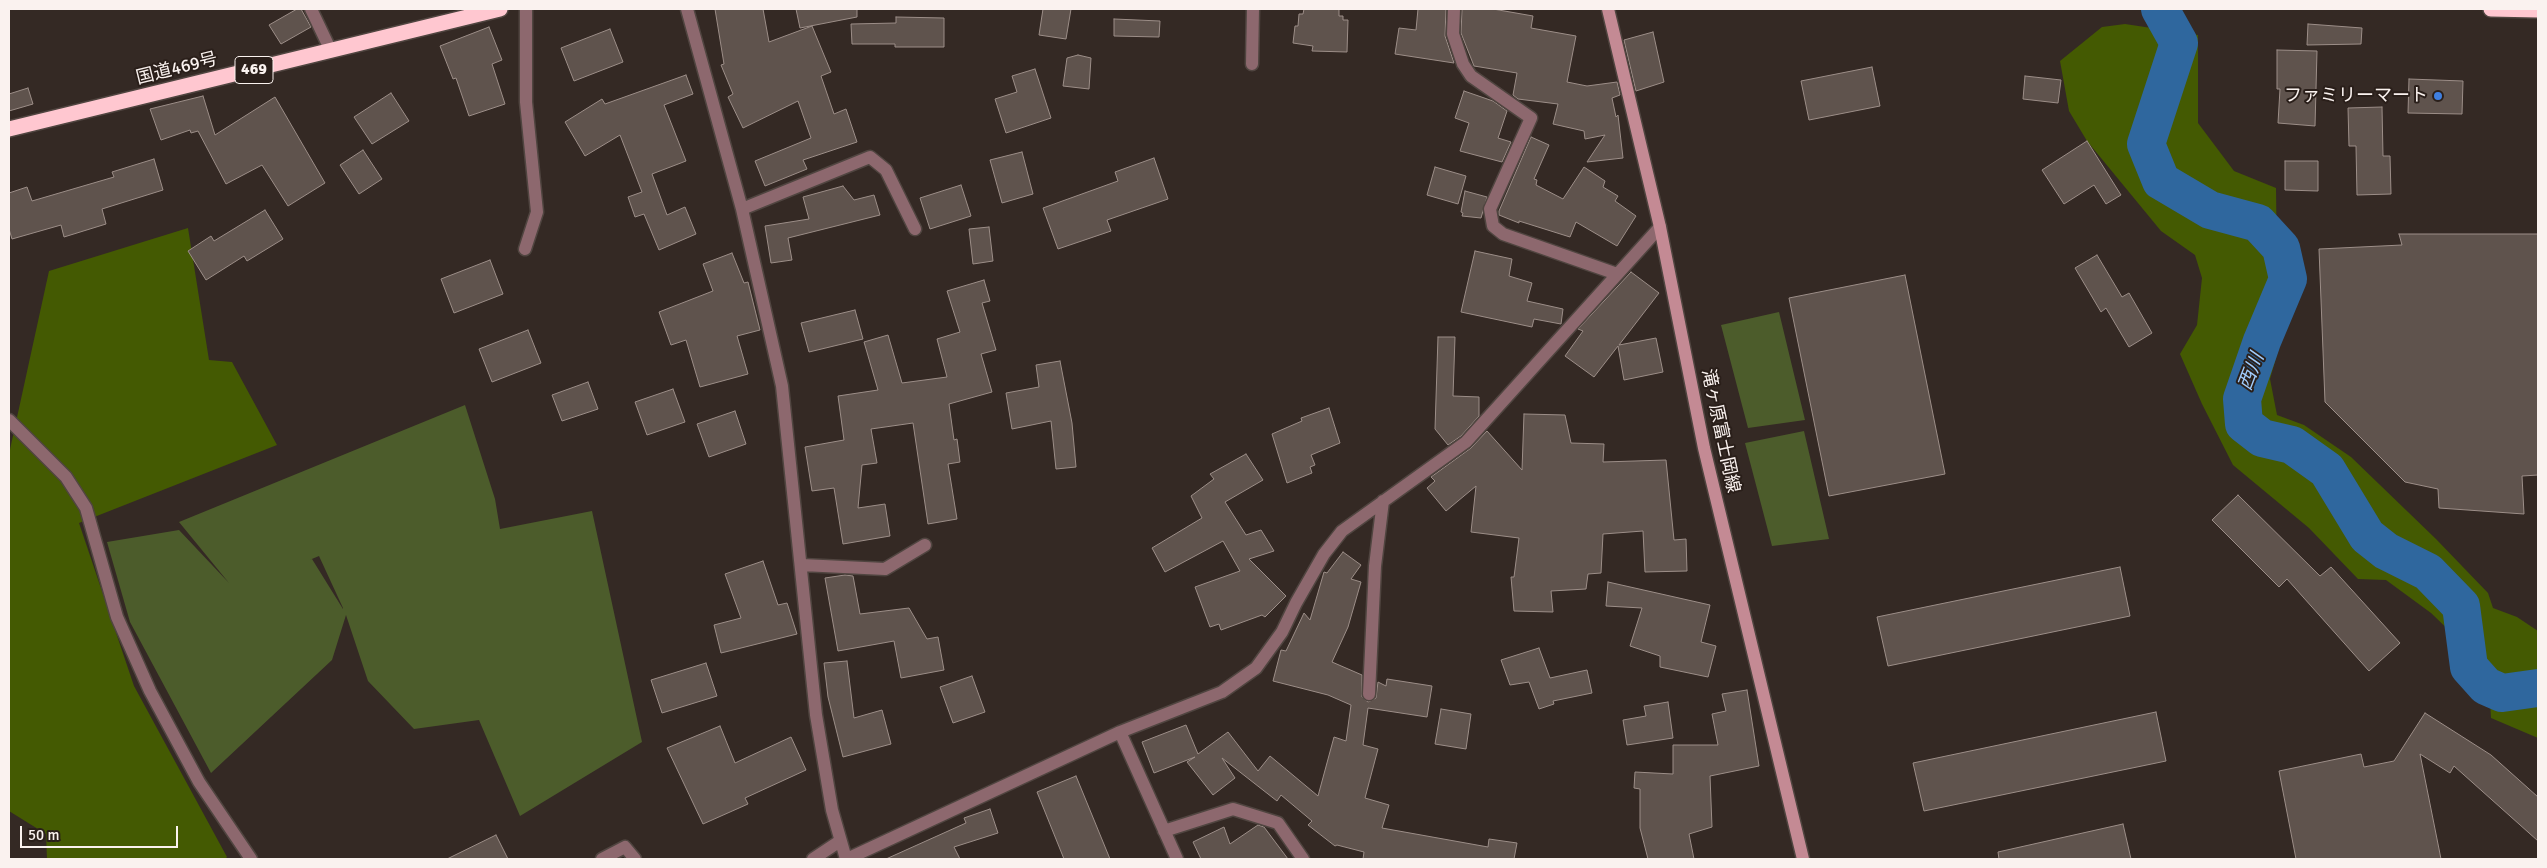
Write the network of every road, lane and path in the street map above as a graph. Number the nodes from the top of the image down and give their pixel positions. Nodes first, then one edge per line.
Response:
1 (311, 9) edge
2 (500, 9) edge
3 (526, 9) edge
4 (687, 9) edge
5 (1253, 9) edge
6 (1454, 9) edge
7 (1608, 9) edge
8 (2491, 9) edge
9 (2538, 10) edge
10 (331, 51) junction
11 (1252, 64) dead end
12 (9, 129) edge
13 (742, 209) junction
14 (1660, 227) junction
15 (915, 229) dead end
16 (525, 249) dead end
17 (1617, 274) junction
18 (9, 420) edge
19 (1383, 501) junction
20 (925, 545) dead end
21 (802, 565) junction
22 (1369, 694) dead end
23 (1120, 732) junction
24 (1164, 831) junction
25 (840, 841) junction
26 (251, 859) edge
27 (602, 859) edge
28 (635, 859) edge
29 (813, 859) edge
30 (847, 859) edge
31 (1177, 859) edge
32 (1304, 859) edge
33 (1803, 859) edge

1 - 10 street
2 - 10 highway, 国道469号 / 469
3 - 16 street
4 - 13 street
5 - 11 street
6 - 17 street
7 - 14 main road, 滝ヶ原富士岡線
8 - 9 highway
10 - 12 highway, 国道469号 / 469
13 - 15 street
13 - 21 street
14 - 17 street
14 - 33 main road, 滝ヶ原富士岡線
17 - 19 street
18 - 26 street
19 - 22 street
19 - 23 street
20 - 21 street
21 - 25 street
23 - 24 street
23 - 30 street
24 - 31 street
24 - 32 street
25 - 29 street
25 - 30 street
27 - 28 street

